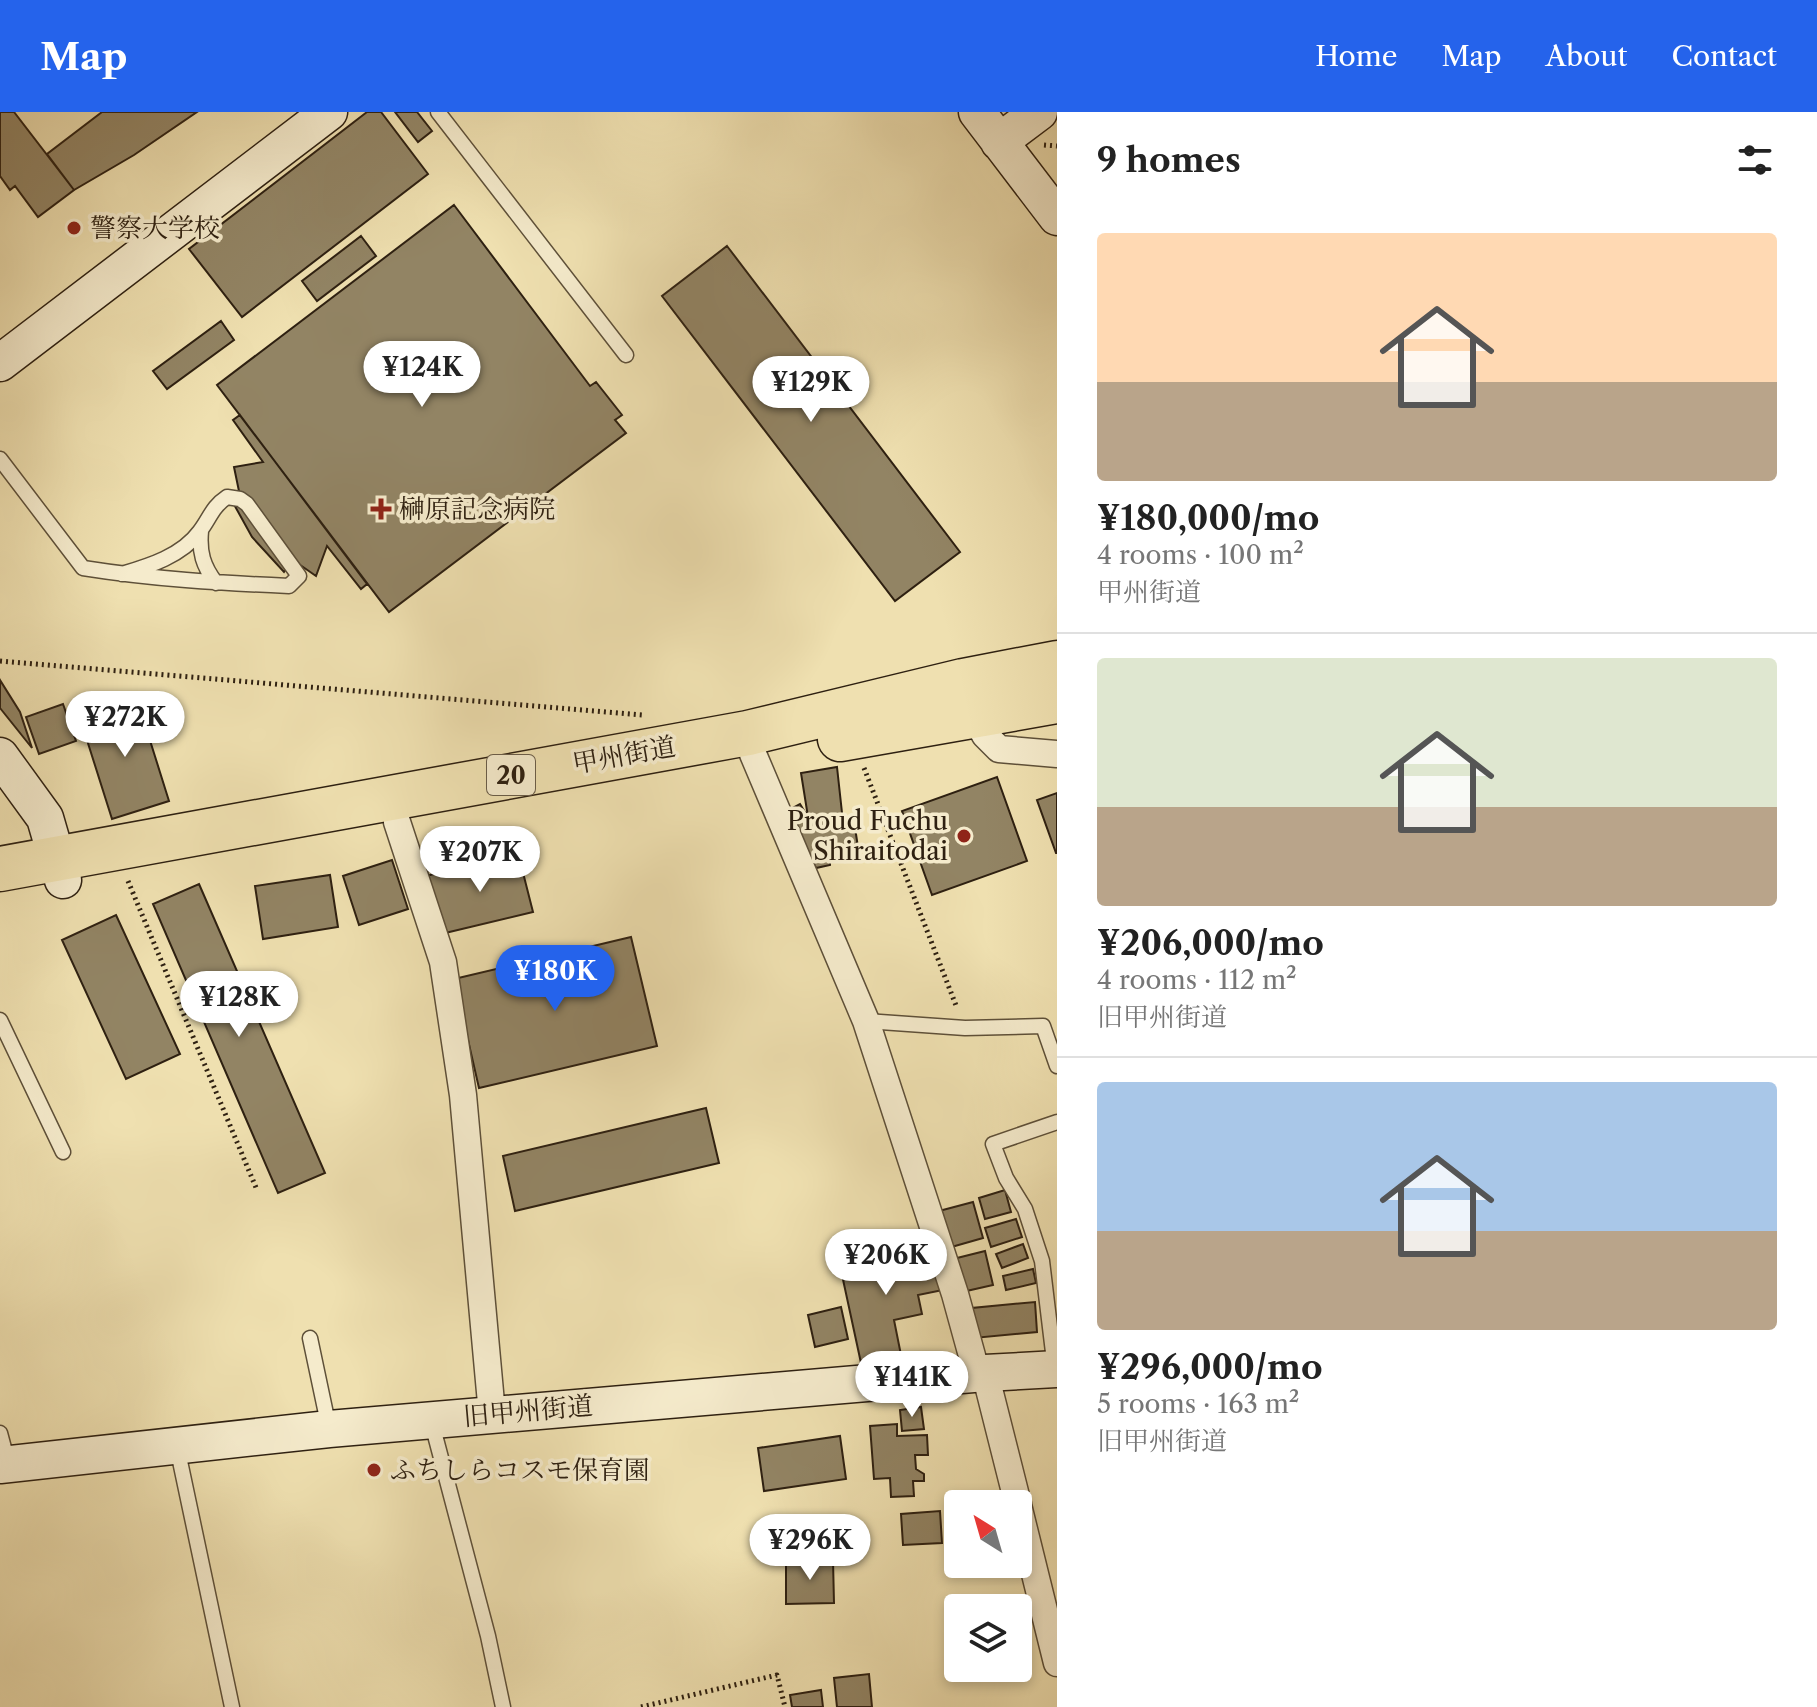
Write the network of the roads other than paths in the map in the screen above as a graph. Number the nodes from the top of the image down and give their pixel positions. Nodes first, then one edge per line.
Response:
1 (329, 112) edge
2 (438, 112) edge
3 (977, 112) edge
4 (1039, 112) edge
5 (999, 142) junction
6 (1057, 217) edge
7 (626, 355) dead end
8 (0, 363) edge
9 (0, 459) edge
10 (201, 531) junction
11 (122, 574) junction
12 (216, 583) junction
13 (1057, 663) edge
14 (1057, 701) edge
15 (974, 715) junction
16 (753, 754) junction
17 (1057, 754) edge
18 (0, 756) edge
19 (397, 822) junction
20 (0, 869) edge
21 (60, 869) junction
22 (0, 894) edge
23 (0, 1020) edge
24 (866, 1021) junction
25 (1057, 1066) edge
26 (1057, 1122) edge
27 (63, 1152) dead end
28 (310, 1338) dead end
29 (1056, 1369) edge
30 (981, 1373) junction
31 (492, 1414) junction
32 (430, 1419) junction
33 (329, 1429) junction
34 (177, 1447) junction
35 (3, 1454) edge
36 (1014, 1490) edge
37 (1032, 1561) edge
38 (1057, 1663) edge
39 (232, 1707) edge
40 (503, 1707) edge

1 - 8 main road
2 - 7 lane
3 - 5 main road
4 - 5 main road
5 - 6 main road
9 - 11 lane
10 - 11 lane
10 - 12 lane
10 - 12 lane
11 - 12 lane
13 - 21 highway, 甲州街道 / 20
14 - 15 highway, 甲州街道 / 20
15 - 16 highway, 甲州街道 / 20
15 - 17 street
16 - 19 highway, 甲州街道 / 20
16 - 24 street
18 - 21 main road
19 - 21 highway, 甲州街道 / 20
19 - 31 street
20 - 21 highway, 甲州街道 / 20
21 - 22 highway, 甲州街道 / 20
23 - 27 lane
24 - 25 lane
24 - 30 street
26 - 29 lane
28 - 33 lane
29 - 30 main road, 旧甲州街道
30 - 31 main road, 旧甲州街道
30 - 36 street
31 - 32 main road, 旧甲州街道
32 - 33 main road, 旧甲州街道
32 - 40 lane
33 - 34 main road, 旧甲州街道
34 - 35 main road, 旧甲州街道
34 - 39 lane
37 - 38 street

